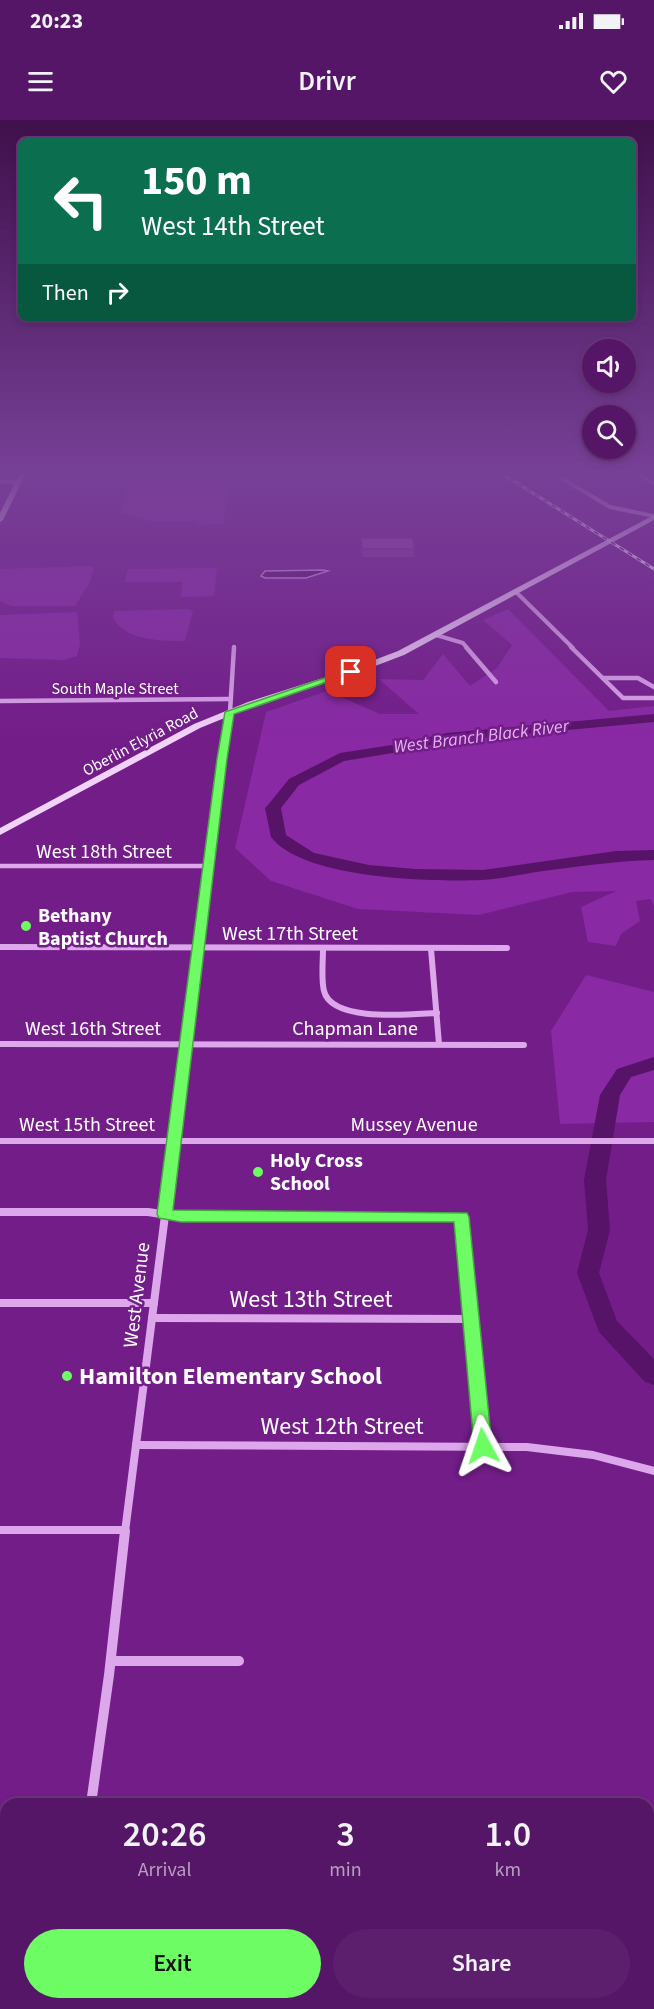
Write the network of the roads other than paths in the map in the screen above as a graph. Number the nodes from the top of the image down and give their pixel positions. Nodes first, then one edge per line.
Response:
1 (573, 561) edge
2 (516, 592) junction
3 (436, 635) junction
4 (234, 647) dead end
5 (602, 678) junction
6 (496, 682) dead end
7 (654, 687) edge
8 (654, 698) edge
9 (230, 699) junction
10 (0, 701) edge
11 (230, 712) junction
12 (0, 832) edge
13 (0, 866) edge
14 (208, 866) junction
15 (0, 947) edge
16 (198, 947) junction
17 (323, 948) junction
18 (507, 948) dead end
19 (431, 949) junction
20 (437, 1013) junction
21 (0, 1044) edge
22 (439, 1044) junction
23 (186, 1045) junction
24 (524, 1045) dead end
25 (0, 1141) edge
26 (174, 1141) junction
27 (654, 1141) edge
28 (0, 1212) edge
29 (165, 1214) junction
30 (0, 1303) edge
31 (154, 1303) junction
32 (152, 1318) junction
33 (471, 1319) junction
34 (136, 1444) junction
35 (483, 1446) junction
36 (654, 1471) edge
37 (0, 1530) edge
38 (125, 1530) junction
39 (111, 1661) junction
40 (239, 1661) dead end
41 (92, 1798) edge

1 - 2 main road, Oberlin Elyria Road
2 - 3 main road, Oberlin Elyria Road
2 - 5 street
3 - 6 street
3 - 11 main road, Oberlin Elyria Road
4 - 9 street, West Avenue
5 - 7 street
5 - 8 street
9 - 10 street, South Maple Street
9 - 11 street, West Avenue
11 - 12 main road, Oberlin Elyria Road
11 - 14 street, West Avenue
13 - 14 street, West 18th Street
14 - 16 street, West Avenue
15 - 16 street, West 17th Street
16 - 17 street, West 17th Street
16 - 23 street, West Avenue
17 - 19 street, West 17th Street
17 - 20 street
18 - 19 street, West 17th Street
19 - 20 street
20 - 22 street
21 - 23 street, West 16th Street
22 - 23 street, Chapman Lane
22 - 24 street, Chapman Lane
23 - 26 street, West Avenue
25 - 26 street, West 15th Street
26 - 27 street, Mussey Avenue
26 - 29 street, West Avenue
28 - 29 street
29 - 31 street, West Avenue
29 - 33 street
30 - 31 street
31 - 32 street, West Avenue
32 - 33 street, West 13th Street
32 - 34 street, West Avenue
33 - 35 street
34 - 35 street, West 12th Street
34 - 38 street, West Avenue
35 - 36 street, West 12th Street
37 - 38 street
38 - 39 street, West Avenue
39 - 40 street
39 - 41 street, West Avenue

